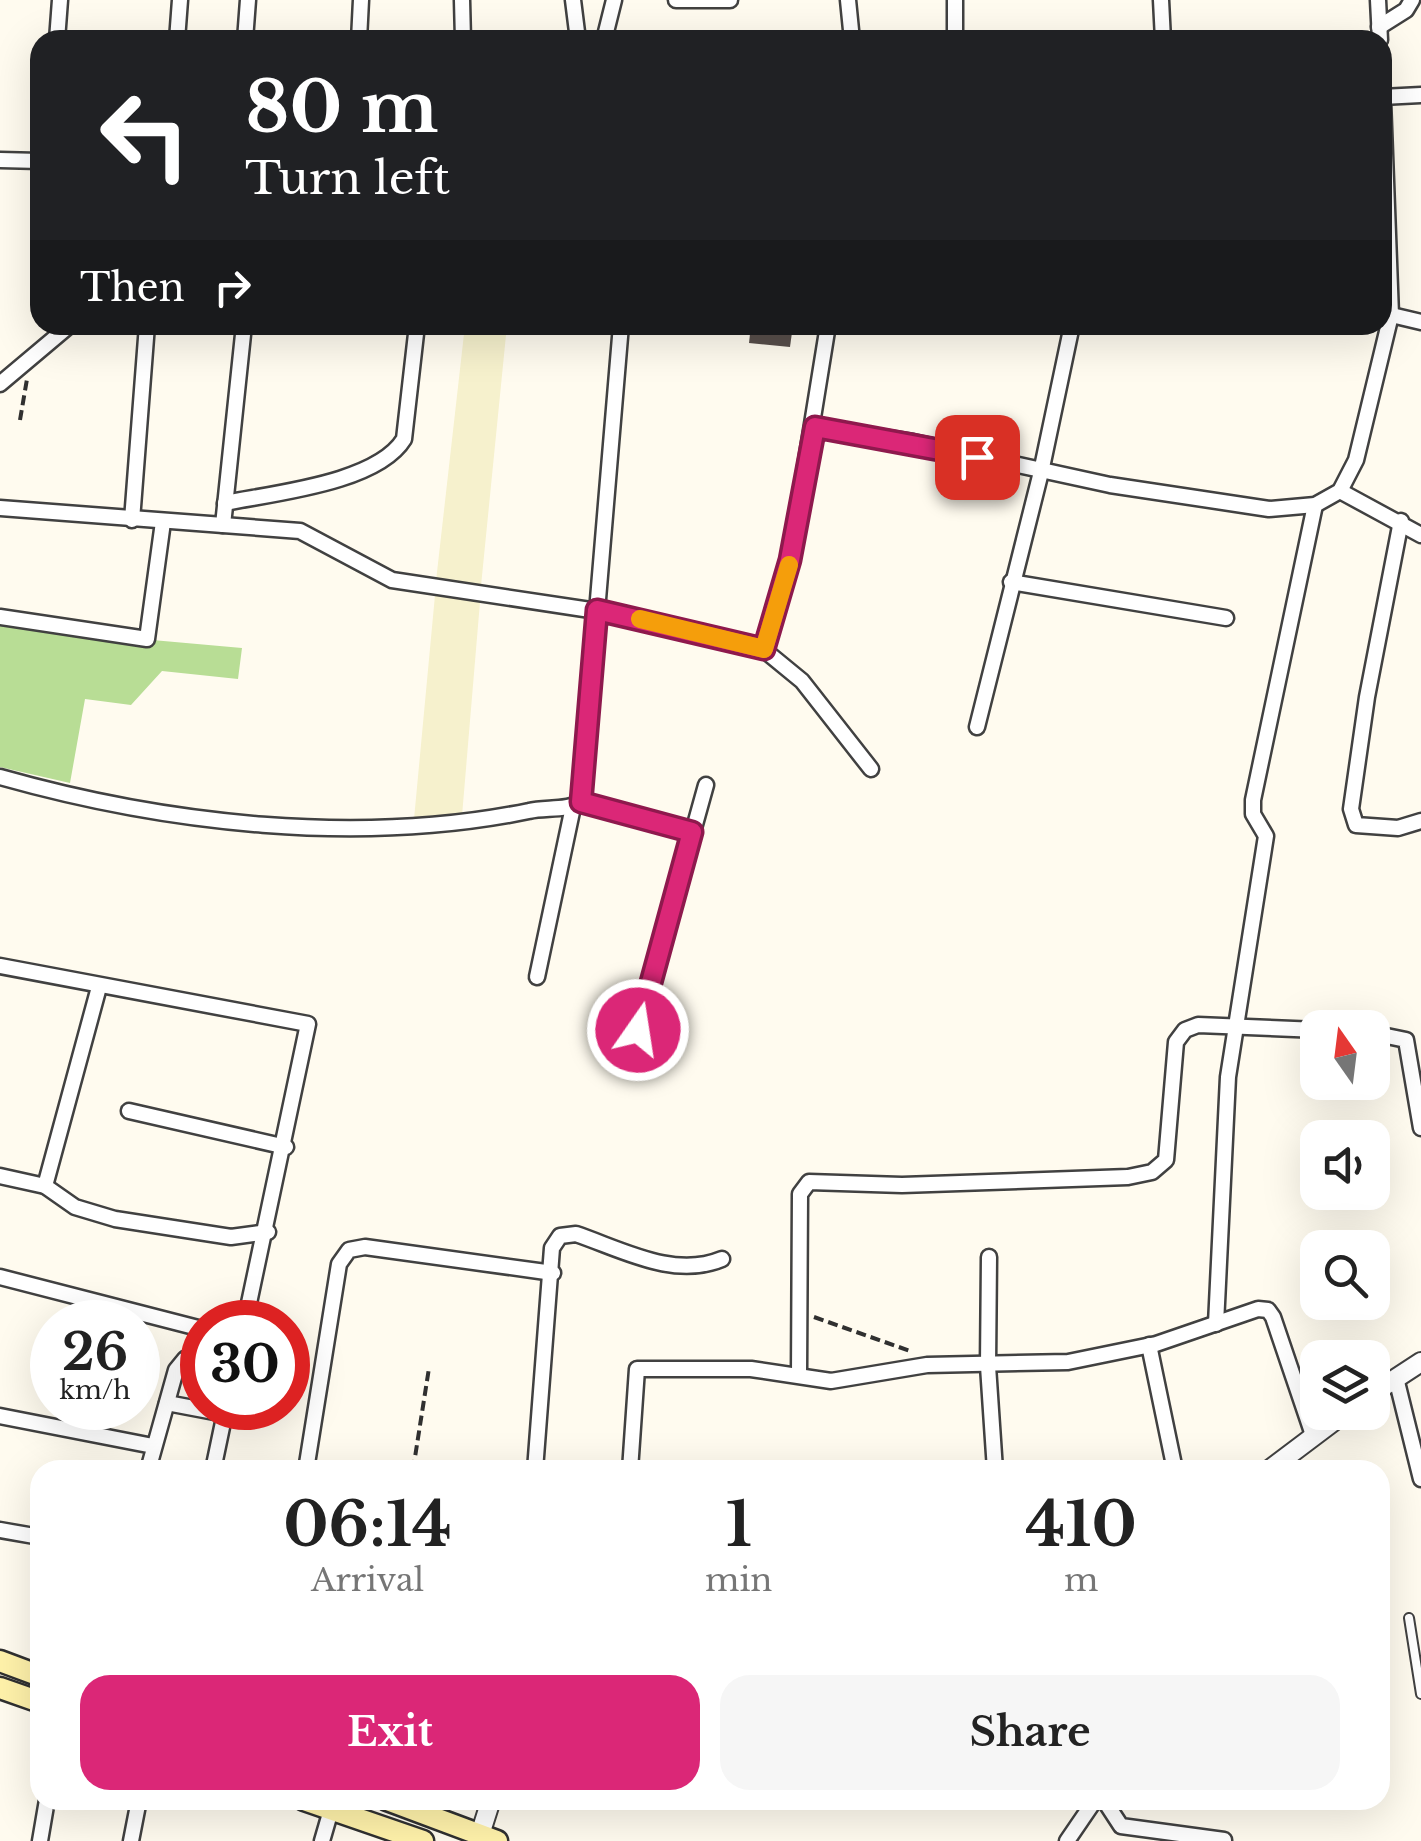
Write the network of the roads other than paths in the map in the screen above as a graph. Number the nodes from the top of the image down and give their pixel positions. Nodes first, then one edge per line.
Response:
1 (60, 0) edge
2 (180, 0) edge
3 (248, 0) edge
4 (361, 0) edge
5 (462, 0) edge
6 (573, 0) edge
7 (614, 0) edge
8 (676, 0) edge
9 (730, 0) edge
10 (848, 0) edge
11 (955, 0) edge
12 (1161, 0) edge
13 (1378, 0) edge
14 (1412, 0) edge
15 (58, 30) edge
16 (178, 30) edge
17 (246, 30) edge
18 (359, 30) edge
19 (463, 30) edge
20 (577, 30) edge
21 (606, 30) edge
22 (851, 30) edge
23 (955, 30) edge
24 (1162, 30) edge
25 (1380, 30) edge
26 (1383, 30) edge
27 (1421, 95) edge
28 (1392, 97) edge
29 (0, 160) edge
30 (30, 161) edge
31 (1392, 315) edge
32 (1421, 322) edge
33 (57, 335) edge
34 (146, 335) edge
35 (243, 335) edge
36 (416, 335) edge
37 (620, 335) edge
38 (827, 335) edge
39 (1070, 335) edge
40 (1383, 335) edge
41 (0, 384) edge
42 (815, 427) junction
43 (1041, 472) junction
44 (1340, 491) junction
45 (226, 503) junction
46 (1315, 505) junction
47 (0, 508) edge
48 (132, 520) junction
49 (1401, 521) junction
50 (163, 522) junction
51 (223, 525) junction
52 (1421, 535) edge
53 (1011, 582) junction
54 (597, 610) junction
55 (0, 617) edge
56 (1226, 618) dead end
57 (764, 649) junction
58 (977, 726) dead end
59 (871, 769) dead end
60 (0, 777) edge
61 (706, 785) dead end
62 (577, 805) junction
63 (1421, 821) edge
64 (692, 832) junction
65 (0, 966) edge
66 (536, 977) dead end
67 (99, 988) junction
68 (1234, 1027) junction
69 (1300, 1029) edge
70 (1414, 1040) edge
71 (616, 1056) dead end
72 (129, 1111) dead end
73 (1421, 1128) edge
74 (286, 1147) junction
75 (0, 1176) edge
76 (44, 1186) junction
77 (268, 1232) junction
78 (989, 1257) dead end
79 (722, 1259) dead end
80 (552, 1272) junction
81 (0, 1278) edge
82 (251, 1300) edge
83 (180, 1323) edge
84 (1216, 1324) junction
85 (1149, 1345) junction
86 (1421, 1362) edge
87 (180, 1366) edge
88 (988, 1366) junction
89 (798, 1374) junction
90 (1396, 1378) junction
91 (1390, 1382) edge
92 (167, 1403) junction
93 (180, 1405) edge
94 (0, 1416) edge
95 (221, 1430) edge
96 (1321, 1430) edge
97 (1314, 1435) junction
98 (153, 1446) junction
99 (150, 1460) edge
100 (215, 1460) edge
101 (308, 1460) edge
102 (536, 1460) edge
103 (631, 1460) edge
104 (994, 1460) edge
105 (1173, 1460) edge
106 (1282, 1460) edge
107 (1421, 1480) edge
108 (0, 1530) edge
109 (30, 1535) edge
110 (1409, 1618) dead end
111 (0, 1661) edge
112 (30, 1672) edge
113 (0, 1688) edge
114 (1421, 1694) edge
115 (30, 1698) edge
116 (45, 1810) edge
117 (137, 1810) edge
118 (330, 1810) joint
119 (412, 1810) edge
120 (489, 1810) edge
121 (1087, 1810) edge
122 (1108, 1810) edge
123 (485, 1839) edge
124 (1224, 1840) edge
125 (40, 1841) edge
126 (130, 1841) edge
127 (322, 1841) edge
128 (423, 1841) edge
129 (1066, 1841) edge

1 - 15 street
2 - 16 street
3 - 17 street
4 - 18 street
5 - 19 street
6 - 20 street
7 - 21 street
8 - 9 street
10 - 22 street
11 - 23 street
12 - 24 street
13 - 25 street
14 - 26 street
27 - 28 street
29 - 30 street
31 - 32 street
33 - 41 street
34 - 48 street
35 - 45 street
36 - 45 street
37 - 54 street
38 - 42 street
39 - 43 street
40 - 44 street
42 - 43 street
42 - 57 street
43 - 46 street
43 - 53 street
44 - 46 street
44 - 49 street
45 - 51 street
46 - 68 street
47 - 48 street
48 - 50 street
49 - 52 street
49 - 63 street
50 - 51 street
50 - 55 street
51 - 54 street
53 - 56 street
53 - 58 street
54 - 57 street
54 - 62 street
57 - 59 street
60 - 62 street
61 - 64 street
62 - 64 street
62 - 66 street
64 - 71 street
65 - 67 street
67 - 74 street
67 - 76 street
68 - 69 street
68 - 84 street
68 - 89 street
70 - 73 street
72 - 74 street
74 - 77 street
75 - 76 street
76 - 77 street
77 - 82 street
78 - 88 street
79 - 80 street
80 - 101 street
80 - 102 street
81 - 83 street
84 - 85 street
84 - 97 street
85 - 88 street
85 - 105 street
86 - 90 street
87 - 92 street
88 - 89 street
88 - 104 street
89 - 103 street
90 - 91 street
90 - 107 street
92 - 93 street
92 - 98 street
94 - 98 street
95 - 100 street
96 - 97 street
97 - 106 street
98 - 99 street
108 - 109 street
110 - 114 lane
111 - 112 main road
113 - 115 main road
116 - 125 street
117 - 126 street
118 - 127 street
118 - 128 main road
119 - 123 main road
120 - 123 street
121 - 129 street
122 - 124 street

